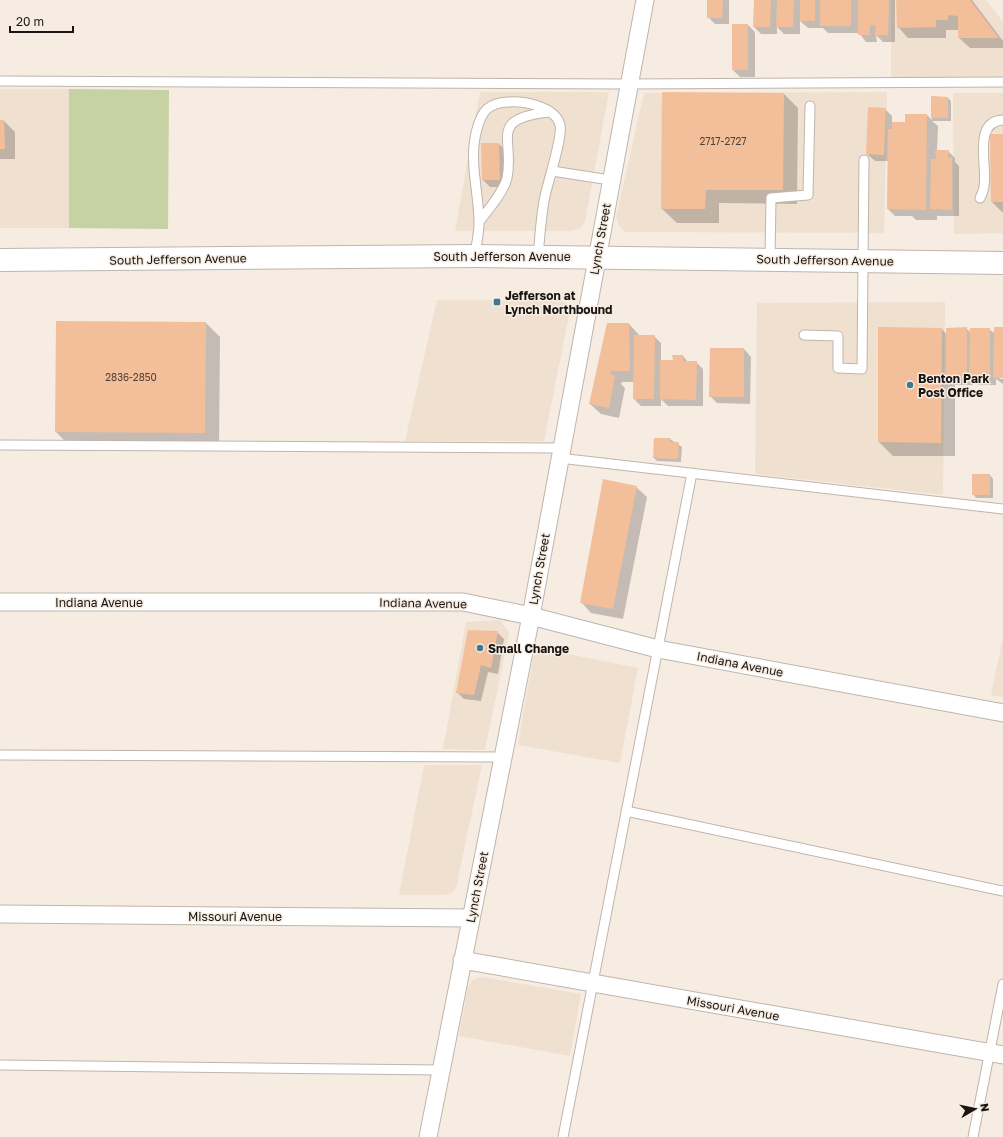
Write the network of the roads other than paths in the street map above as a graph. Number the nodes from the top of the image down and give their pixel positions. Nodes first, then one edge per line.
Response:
1 (645, 0) edge
2 (0, 81) edge
3 (1003, 82) edge
4 (629, 84) junction
5 (810, 106) dead end
6 (550, 112) junction
7 (1003, 120) edge
8 (864, 160) dead end
9 (552, 171) junction
10 (610, 180) junction
11 (980, 198) dead end
12 (479, 222) junction
13 (475, 256) junction
14 (538, 256) junction
15 (598, 257) junction
16 (770, 259) junction
17 (0, 260) edge
18 (862, 261) junction
19 (1003, 263) edge
20 (804, 335) dead end
21 (0, 445) edge
22 (560, 453) junction
23 (692, 473) junction
24 (1003, 509) edge
25 (0, 602) edge
26 (531, 616) junction
27 (658, 649) junction
28 (1003, 713) edge
29 (0, 755) edge
30 (502, 757) junction
31 (626, 811) junction
32 (1003, 891) edge
33 (0, 914) edge
34 (470, 918) junction
35 (462, 960) junction
36 (593, 983) junction
37 (1003, 984) edge
38 (996, 1054) edge
39 (0, 1065) edge
40 (441, 1070) junction
41 (428, 1137) edge
42 (563, 1137) edge
43 (973, 1137) edge

1 - 4 street, Lynch Street
2 - 4 lane
3 - 4 lane
4 - 10 street, Lynch Street
5 - 16 lane
6 - 9 lane
6 - 12 lane
6 - 12 lane
7 - 11 lane
8 - 18 lane
9 - 10 lane
9 - 14 lane
10 - 15 street, Lynch Street
12 - 13 lane
13 - 14 main road, South Jefferson Avenue
13 - 17 main road, South Jefferson Avenue
14 - 15 main road, South Jefferson Avenue
15 - 16 main road, South Jefferson Avenue
15 - 22 street, Lynch Street
16 - 18 main road, South Jefferson Avenue
18 - 19 main road, South Jefferson Avenue
18 - 20 lane
21 - 22 lane
22 - 23 lane
22 - 26 street, Lynch Street
23 - 24 lane
23 - 27 lane
25 - 26 street, Indiana Avenue
26 - 27 street, Indiana Avenue
26 - 30 street, Lynch Street
27 - 28 street, Indiana Avenue
27 - 31 lane
29 - 30 lane
30 - 34 street, Lynch Street
31 - 32 lane
31 - 36 lane
33 - 34 street, Missouri Avenue
34 - 35 street, Lynch Street
35 - 36 street, Missouri Avenue
35 - 40 street, Lynch Street
36 - 38 street, Missouri Avenue
36 - 42 lane
37 - 38 lane
38 - 43 lane
39 - 40 lane
40 - 41 street, Lynch Street

